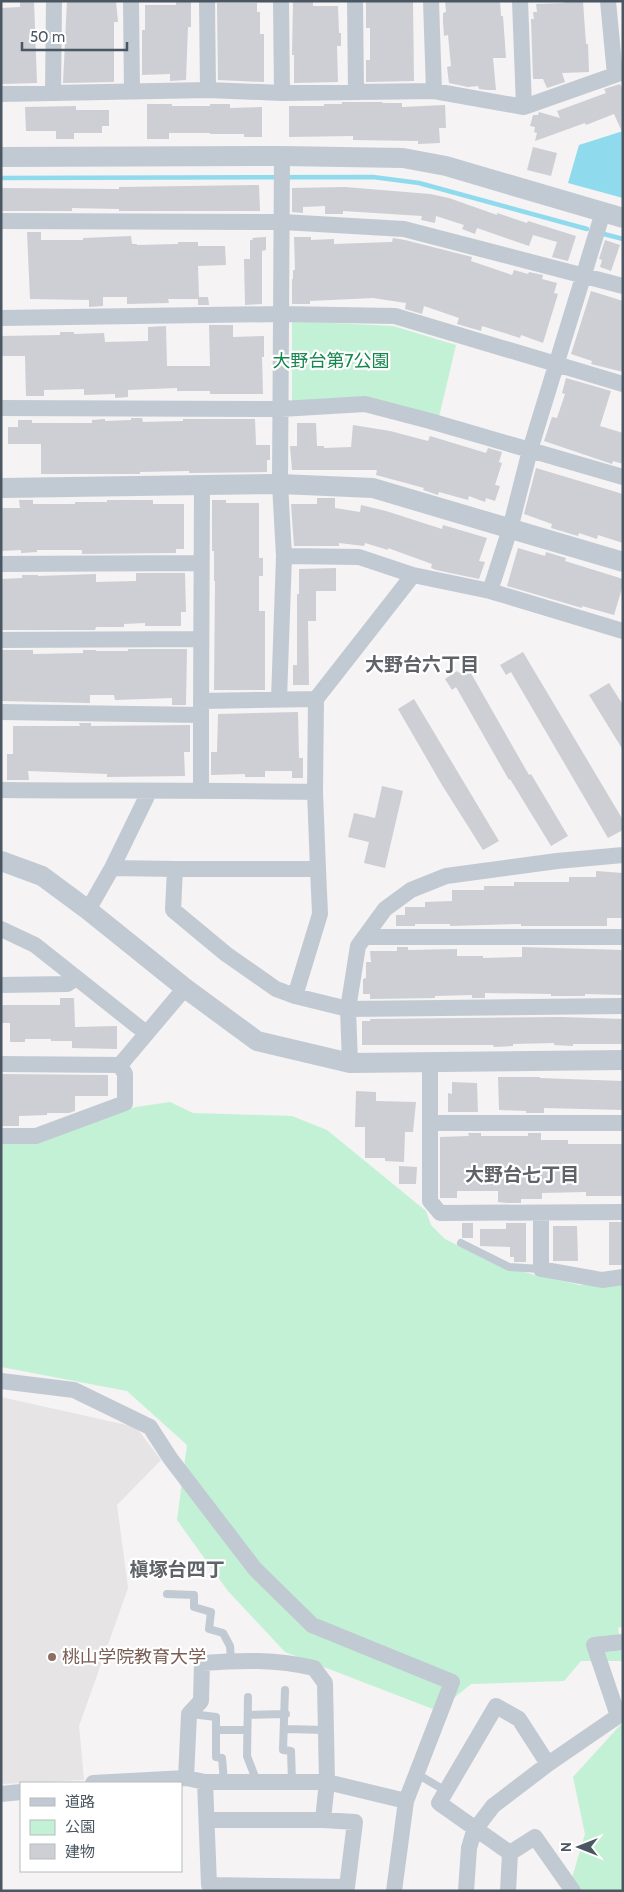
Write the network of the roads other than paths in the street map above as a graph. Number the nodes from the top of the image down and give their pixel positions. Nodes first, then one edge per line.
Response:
1 (54, 1) edge
2 (131, 1) edge
3 (207, 1) edge
4 (281, 1) edge
5 (356, 1) edge
6 (431, 1) edge
7 (520, 1) edge
8 (608, 1) edge
9 (619, 74) edge
10 (208, 90) junction
11 (434, 90) junction
12 (132, 91) junction
13 (356, 92) junction
14 (53, 93) junction
15 (282, 93) junction
16 (1, 94) edge
17 (524, 107) junction
18 (1, 157) edge
19 (282, 170) junction
20 (603, 212) junction
21 (623, 218) edge
22 (1, 221) edge
23 (283, 222) junction
24 (583, 275) junction
25 (623, 286) edge
26 (282, 314) junction
27 (1, 318) edge
28 (557, 365) junction
29 (623, 384) edge
30 (1, 408) edge
31 (282, 409) junction
32 (530, 450) junction
33 (623, 477) edge
34 (280, 484) junction
35 (202, 486) junction
36 (1, 488) edge
37 (510, 528) junction
38 (284, 556) junction
39 (623, 562) edge
40 (200, 563) junction
41 (1, 564) edge
42 (413, 575) junction
43 (490, 591) junction
44 (623, 630) edge
45 (200, 639) junction
46 (1, 640) edge
47 (279, 699) junction
48 (316, 699) junction
49 (201, 708) junction
50 (1, 712) edge
51 (202, 789) junction
52 (1, 790) edge
53 (149, 792) junction
54 (315, 792) junction
55 (623, 855) edge
56 (1, 861) edge
57 (112, 868) junction
58 (175, 869) junction
59 (318, 869) junction
60 (88, 910) junction
61 (1, 929) edge
62 (365, 937) junction
63 (623, 937) edge
64 (76, 978) junction
65 (1, 985) edge
66 (185, 988) junction
67 (295, 996) junction
68 (623, 1006) edge
69 (348, 1009) junction
70 (146, 1033) junction
71 (623, 1060) edge
72 (430, 1062) junction
73 (350, 1063) junction
74 (1, 1064) edge
75 (120, 1064) junction
76 (431, 1123) junction
77 (623, 1123) edge
78 (1, 1136) edge
79 (542, 1212) junction
80 (623, 1212) edge
81 (461, 1243) dead end
82 (541, 1269) junction
83 (623, 1277) edge
84 (1, 1381) edge
85 (167, 1594) dead end
86 (623, 1642) edge
87 (231, 1660) junction
88 (285, 1690) dead end
89 (248, 1697) dead end
90 (188, 1714) junction
91 (248, 1714) junction
92 (286, 1714) junction
93 (285, 1729) junction
94 (216, 1730) junction
95 (247, 1730) junction
96 (326, 1730) junction
97 (548, 1764) junction
98 (416, 1774) junction
99 (186, 1778) junction
100 (112, 1782) edge
101 (205, 1782) junction
102 (224, 1782) junction
103 (257, 1782) junction
104 (292, 1782) junction
105 (327, 1782) junction
106 (446, 1791) junction
107 (20, 1792) edge
108 (1, 1794) edge
109 (406, 1800) junction
110 (207, 1820) junction
111 (323, 1820) junction
112 (476, 1829) junction
113 (510, 1853) junction
114 (348, 1889) edge
115 (394, 1891) edge
116 (466, 1891) edge
117 (508, 1891) edge
118 (573, 1891) edge

1 - 14 street
2 - 12 street
3 - 10 street
4 - 15 street
5 - 13 street
6 - 11 street
7 - 17 street
8 - 9 street
9 - 17 street
10 - 12 street
10 - 15 street
11 - 13 street
11 - 17 street
12 - 14 street
13 - 15 street
14 - 16 street
18 - 19 street
19 - 20 street
19 - 23 street
20 - 21 street
20 - 24 street
22 - 23 street
23 - 24 street
23 - 26 street
24 - 25 street
24 - 28 street
26 - 27 street
26 - 28 street
26 - 31 street
28 - 29 street
28 - 32 street
30 - 31 street
31 - 32 street
31 - 34 street
32 - 33 street
32 - 37 street
34 - 35 street
34 - 37 street
34 - 38 street
35 - 36 street
35 - 40 street
37 - 39 street
37 - 43 street
38 - 42 street
38 - 47 street
40 - 41 street
40 - 45 street
42 - 43 street
42 - 48 street
43 - 44 street
45 - 46 street
45 - 49 street
47 - 48 street
47 - 49 street
48 - 54 street
49 - 50 street
49 - 51 street
51 - 53 street
51 - 54 street
52 - 53 street
53 - 57 street
54 - 59 street
55 - 62 street
56 - 60 street
57 - 58 street
57 - 60 street
58 - 59 street
58 - 67 street
59 - 67 street
60 - 66 street
61 - 64 street
62 - 63 street
62 - 69 street
64 - 65 street
64 - 70 street
66 - 70 street
66 - 73 street
67 - 69 street
68 - 69 street
69 - 73 street
70 - 75 street
71 - 72 street
72 - 73 street
72 - 76 street
74 - 75 street
75 - 78 street
76 - 77 street
76 - 79 street
79 - 80 street
79 - 82 street
81 - 82 lane
82 - 83 street
84 - 98 street
85 - 87 lane
86 - 97 street
87 - 90 street
87 - 96 street
88 - 92 lane
89 - 91 lane
90 - 94 lane
90 - 99 street
91 - 92 lane
91 - 95 lane
92 - 93 lane
93 - 96 lane
93 - 104 lane
94 - 95 lane
94 - 102 lane
95 - 103 lane
96 - 105 street
97 - 106 street
97 - 112 street
98 - 106 lane
98 - 109 street
99 - 100 street
99 - 101 street
101 - 102 street
101 - 110 street
102 - 103 street
103 - 104 street
104 - 105 street
105 - 109 street
105 - 111 street
106 - 112 street
107 - 108 street
109 - 115 street
110 - 111 street
110 - 114 street
111 - 114 street
112 - 113 street
112 - 116 street
113 - 117 street
113 - 118 street

